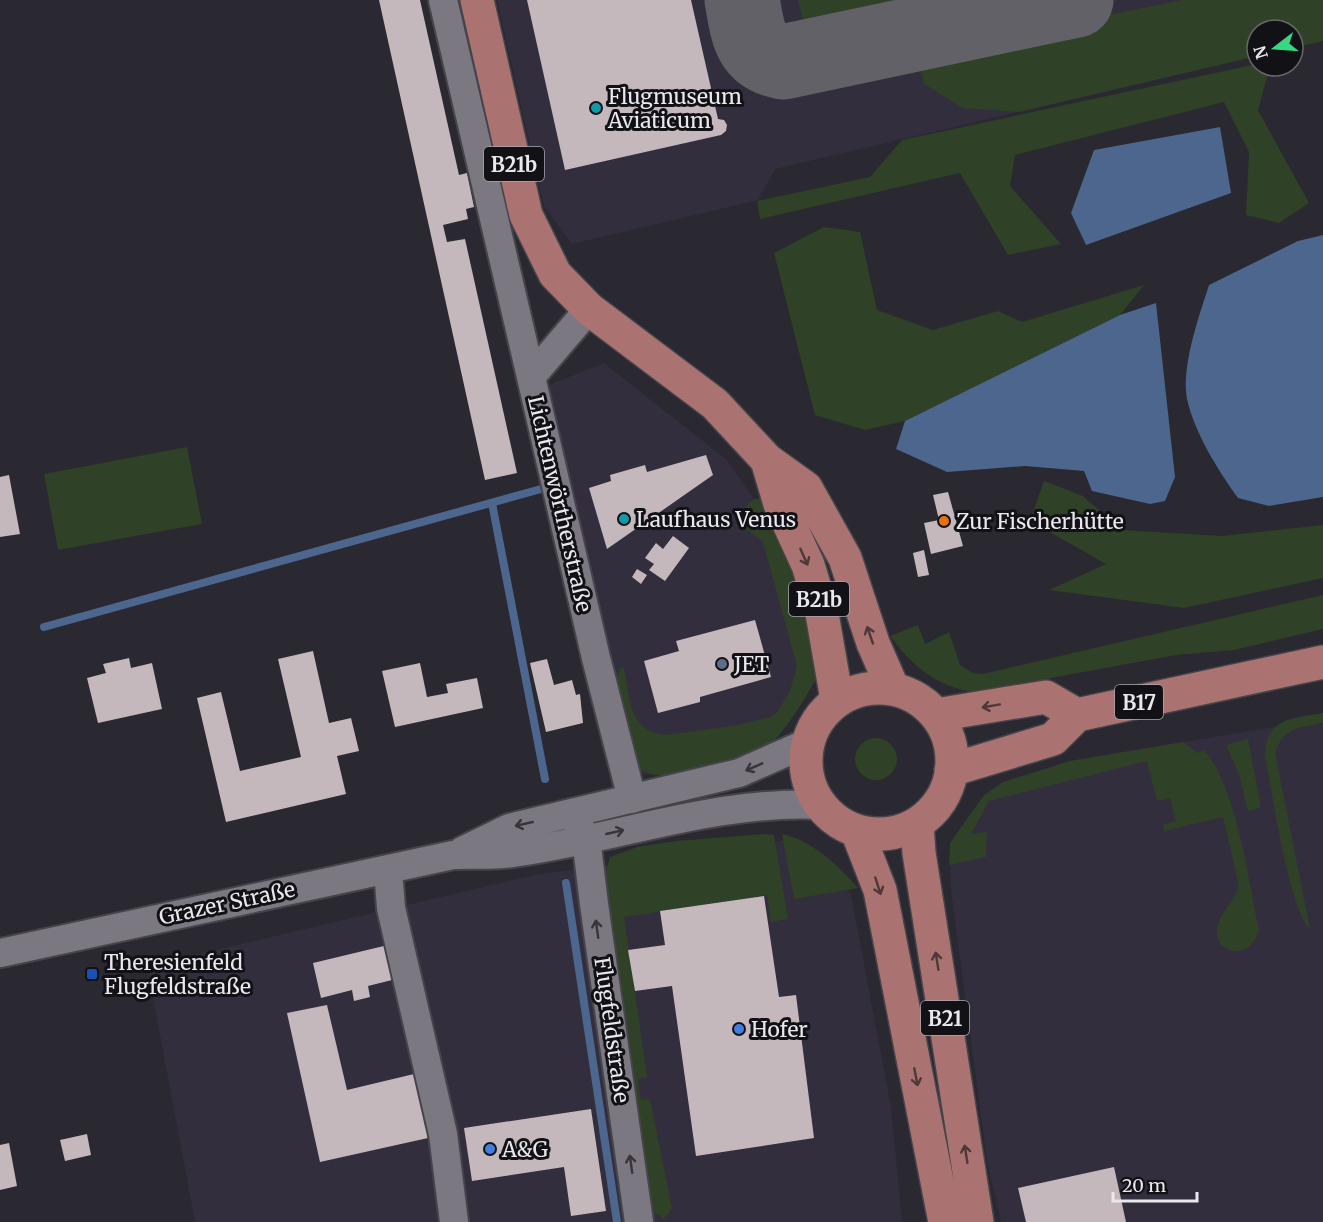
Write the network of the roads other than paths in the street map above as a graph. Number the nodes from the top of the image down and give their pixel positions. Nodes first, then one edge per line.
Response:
1 (442, 0) edge
2 (477, 0) edge
3 (589, 309) junction
4 (531, 377) junction
5 (767, 460) junction
6 (1323, 662) edge
7 (892, 689) junction
8 (837, 700) junction
9 (936, 715) junction
10 (1077, 715) junction
11 (807, 743) junction
12 (951, 770) junction
13 (632, 799) junction
14 (820, 805) junction
15 (571, 813) junction
16 (917, 824) junction
17 (857, 831) junction
18 (586, 838) junction
19 (453, 855) junction
20 (388, 869) junction
21 (0, 953) edge
22 (454, 1222) edge
23 (639, 1222) edge
24 (945, 1222) edge
25 (977, 1222) edge

1 - 4 street
2 - 3 main road, B21b
3 - 4 street, Lichtenwörtherstraße
3 - 5 main road, B21b
4 - 13 street, Lichtenwörtherstraße
7 -> 5 main road, B21b
5 -> 8 main road, B21b
6 - 10 main road, B17
7 - 8 main road
7 - 9 main road
8 - 11 main road
10 -> 9 main road
9 - 12 main road
10 - 12 main road
11 -> 13 street
11 - 14 main road
12 - 16 main road
13 - 15 street
14 - 17 main road
18 -> 14 street
15 - 18 street
15 -> 19 street
16 - 17 main road
25 -> 16 main road, B21
17 -> 24 main road, B21
18 - 19 street
23 -> 18 street, Flugfeldstraße
19 - 20 street, Grazer Straße
20 - 21 street, Grazer Straße
20 - 22 street

